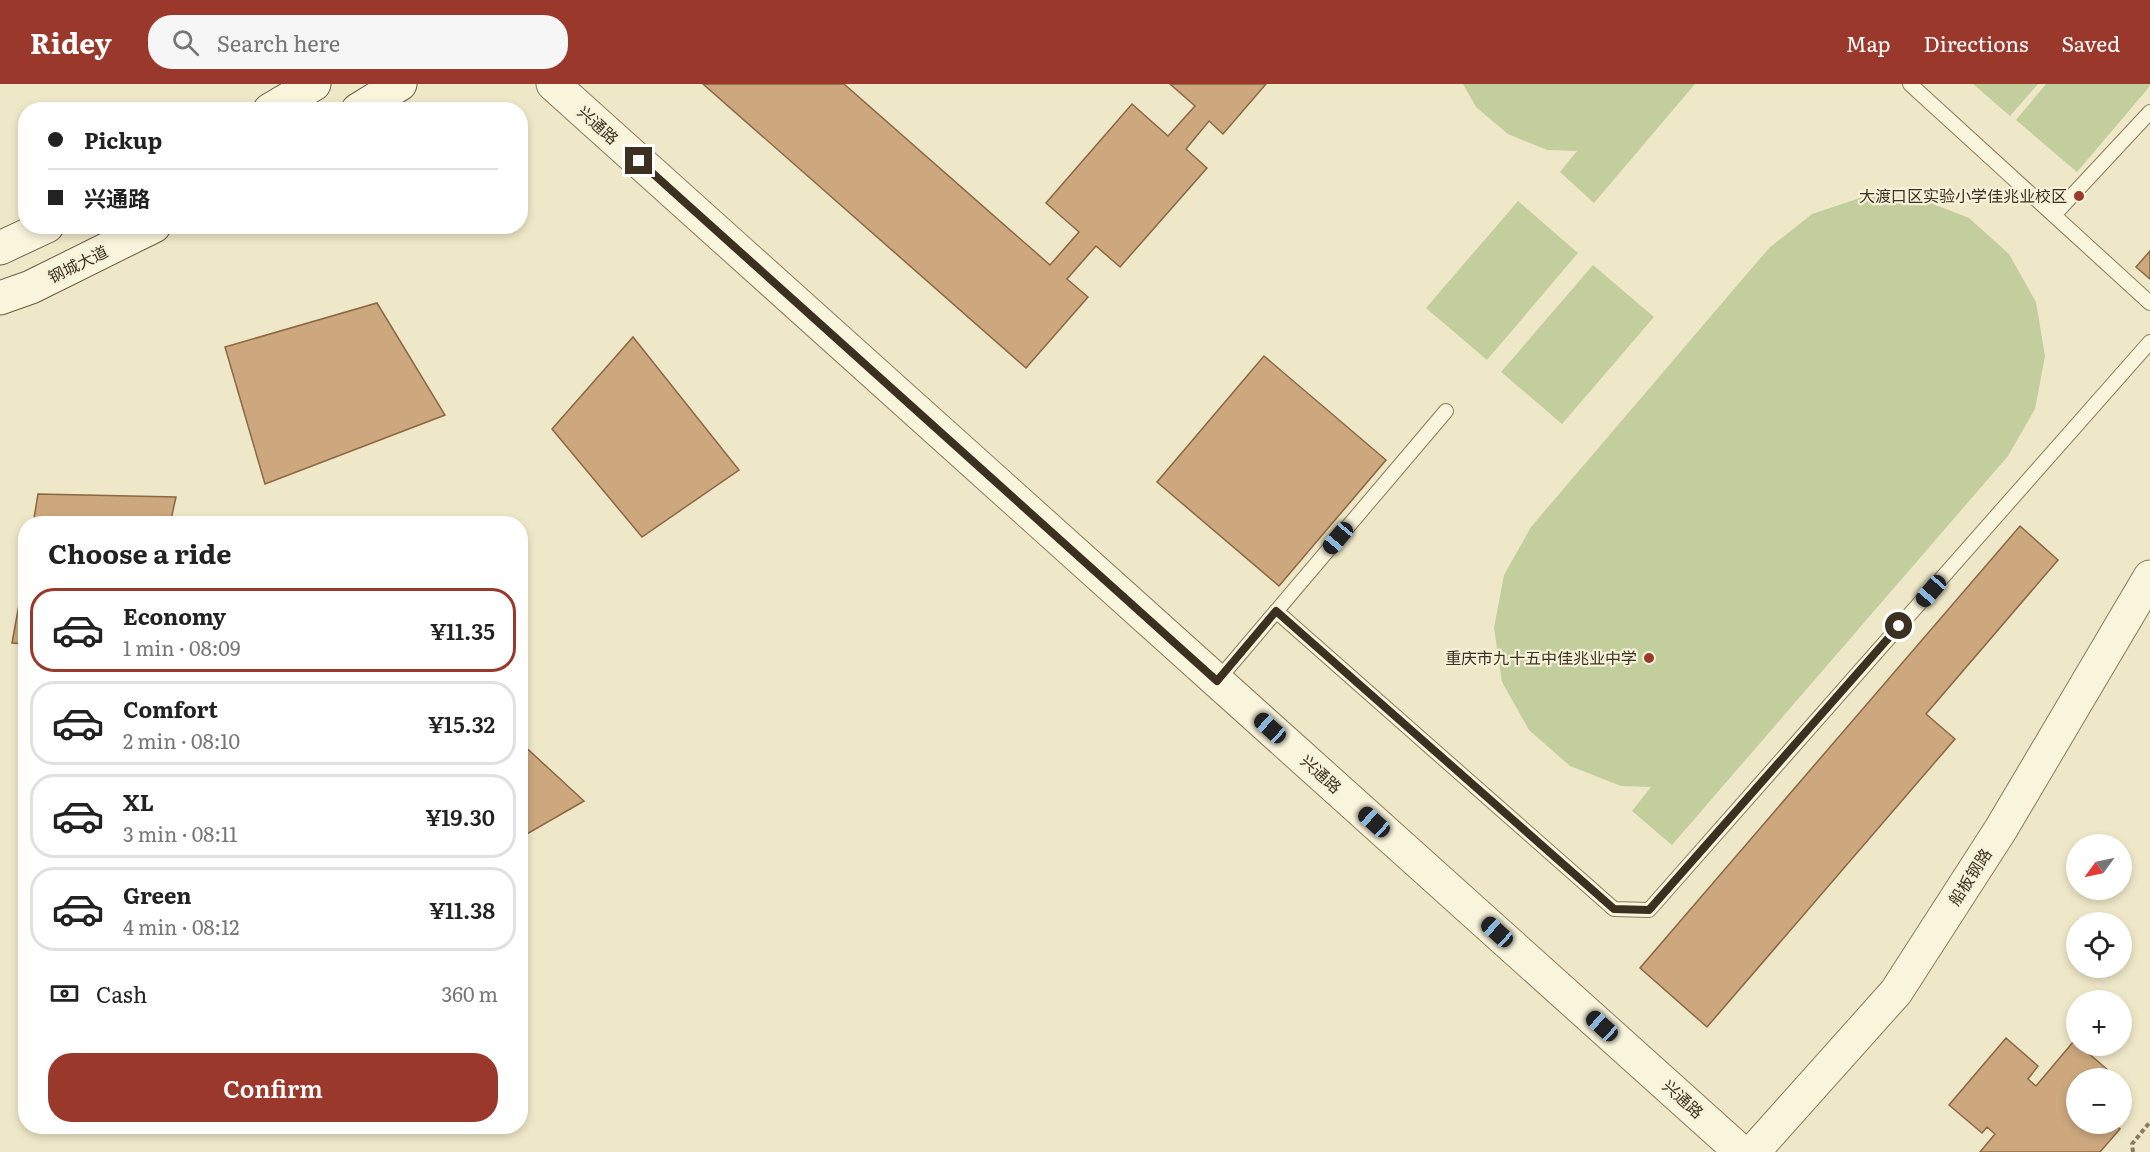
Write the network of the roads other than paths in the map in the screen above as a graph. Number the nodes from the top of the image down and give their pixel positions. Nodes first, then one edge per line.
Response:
1 (314, 84) edge
2 (400, 84) edge
3 (553, 84) edge
4 (1910, 84) edge
5 (284, 102) edge
6 (371, 102) edge
7 (2150, 112) edge
8 (2054, 215) junction
9 (30, 234) edge
10 (138, 234) edge
11 (0, 248) edge
12 (0, 298) edge
13 (2150, 303) edge
14 (2150, 342) edge
15 (1446, 411) dead end
16 (2147, 590) edge
17 (1276, 611) junction
18 (1217, 681) junction
19 (1742, 1152) edge
20 (1753, 1152) edge

1 - 5 street
2 - 6 street
3 - 18 street, 兴通路
4 - 8 lane
7 - 8 lane
8 - 13 lane
9 - 11 street
10 - 12 street, 钢城大道
14 - 17 lane
15 - 17 lane
16 - 20 street, 船板钢路
17 - 18 lane
18 - 19 street, 兴通路

